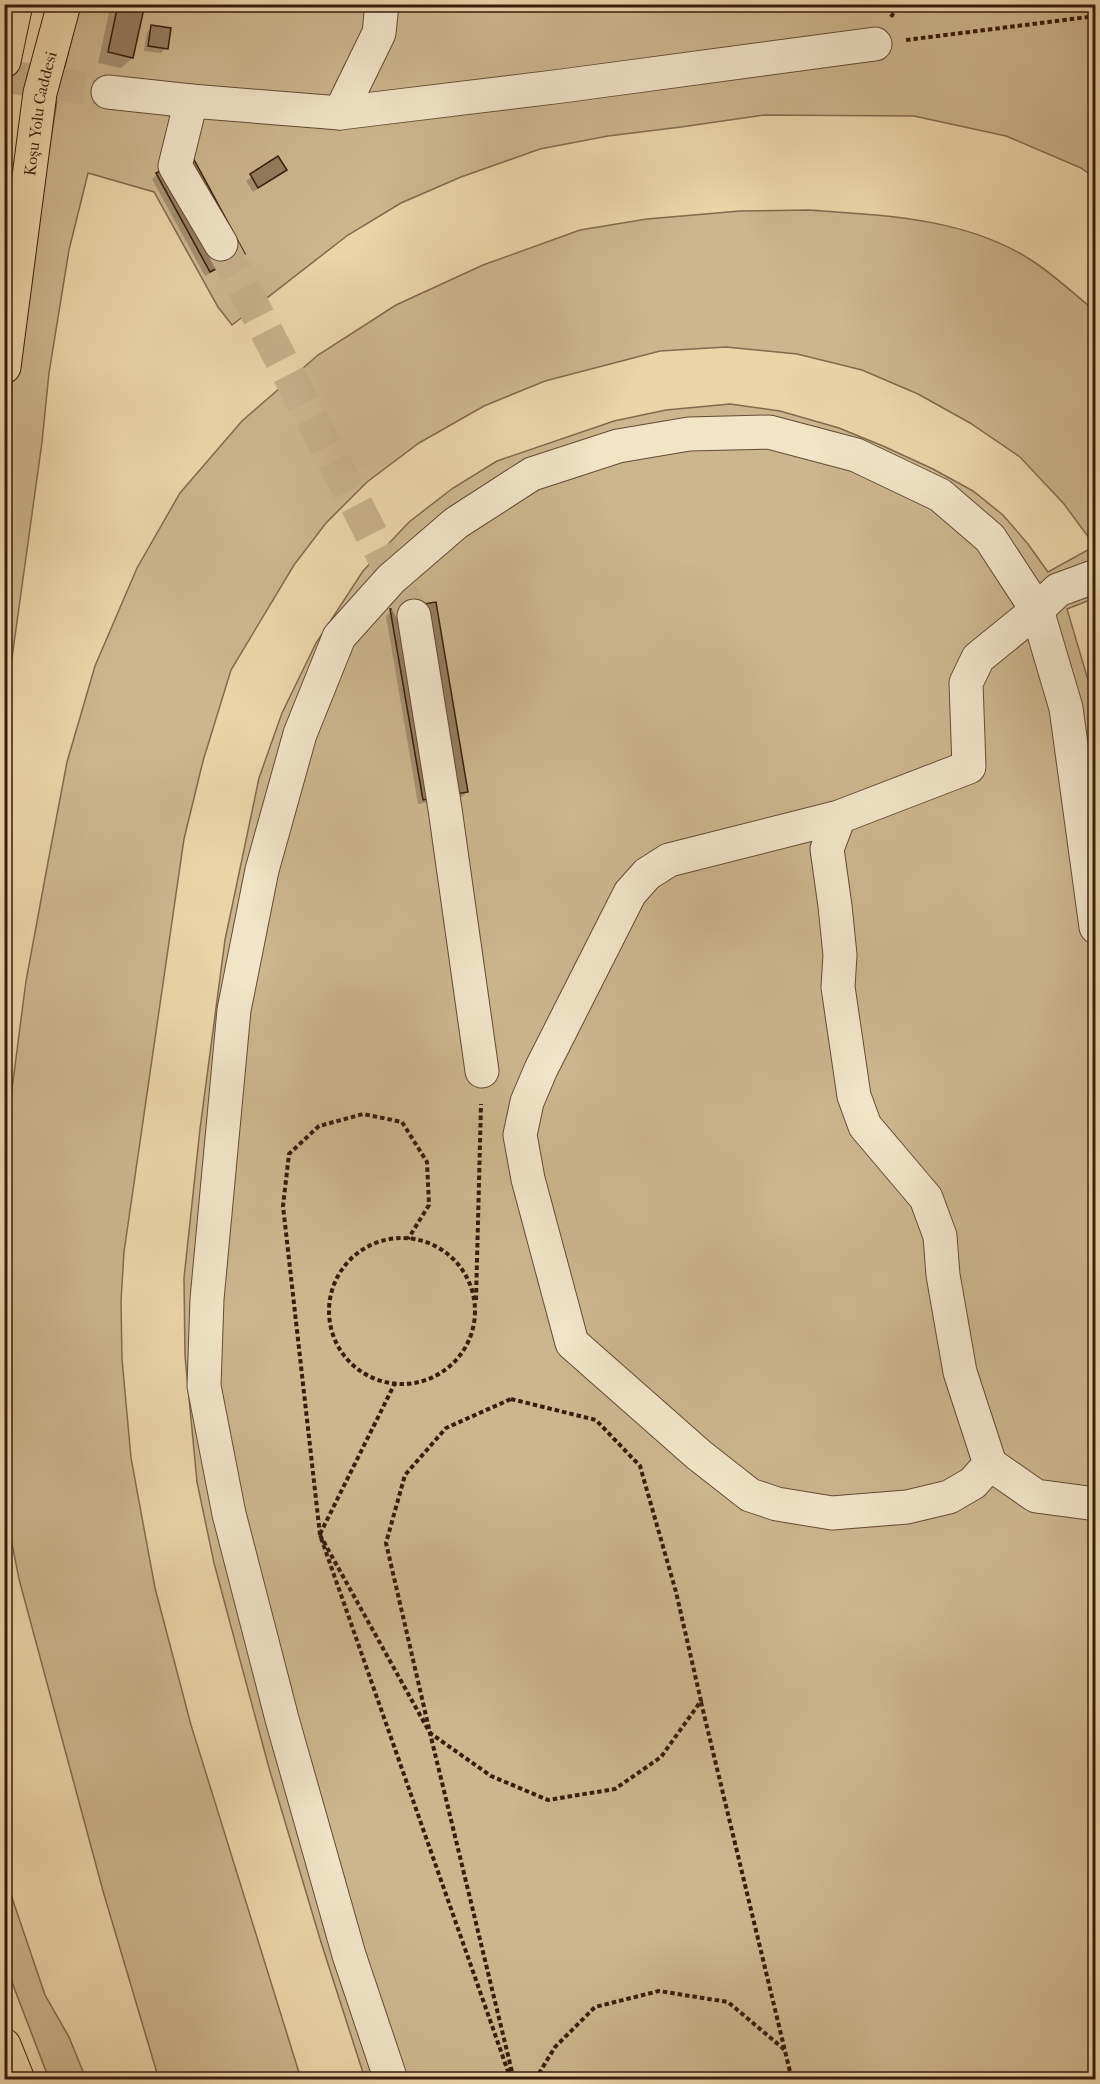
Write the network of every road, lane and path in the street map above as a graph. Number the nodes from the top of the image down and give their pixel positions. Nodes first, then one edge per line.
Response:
1 (16, 4) edge
2 (64, 4) edge
3 (382, 4) edge
4 (1095, 16) edge
5 (875, 44) joint
6 (4, 61) edge
7 (108, 92) tunnel mouth
8 (191, 101) junction
9 (340, 113) junction
10 (221, 244) tunnel mouth
11 (4, 367) edge
12 (1095, 576) edge
13 (1037, 610) junction
14 (414, 615) tunnel mouth
15 (839, 817) junction
16 (1095, 927) edge
17 (482, 1071) joint
18 (408, 1239) junction
19 (475, 1310) junction
20 (395, 1383) junction
21 (990, 1464) junction
22 (1095, 1504) edge
23 (320, 1535) junction
24 (701, 1701) junction
25 (430, 1733) junction
26 (4, 2045) edge
27 (785, 2051) junction
28 (18, 2079) edge
29 (391, 2079) edge
30 (513, 2079) edge
31 (535, 2079) edge
32 (792, 2079) edge

1 - 6 main road
2 - 11 main road, Koşu Yolu Caddesi
3 - 9 lane
4 - 5 path
5 - 9 lane
7 - 8 lane
8 - 9 lane
8 - 10 lane
12 - 13 lane
13 - 15 lane
13 - 16 lane
13 - 29 lane
14 - 17 lane
15 - 21 lane
15 - 21 lane
17 - 19 path
18 - 19 path
18 - 20 path
18 - 23 path
19 - 20 path
20 - 23 path
21 - 22 lane
23 - 25 path
23 - 30 path
24 - 25 path
24 - 25 path
24 - 27 path
25 - 30 path
26 - 28 main road
27 - 31 path
27 - 32 path

